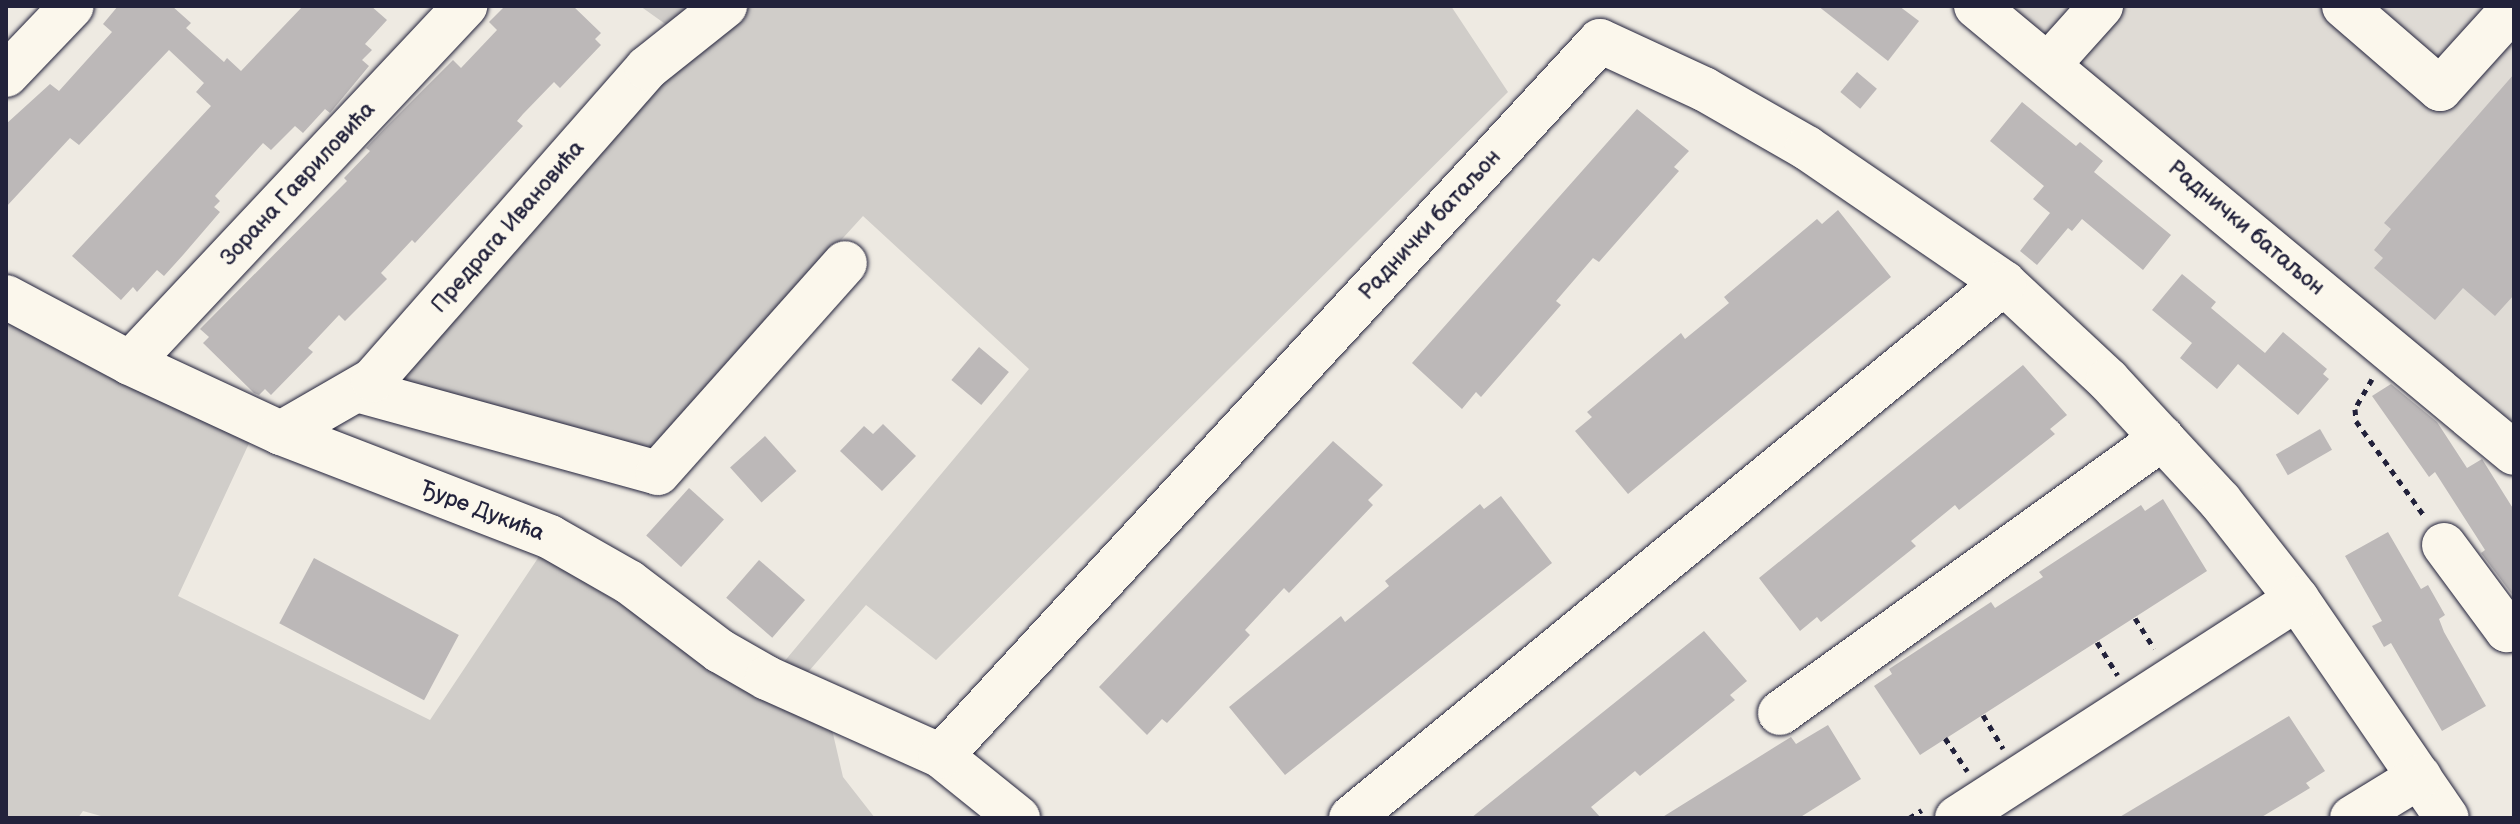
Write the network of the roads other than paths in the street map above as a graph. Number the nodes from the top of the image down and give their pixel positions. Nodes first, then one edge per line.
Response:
1 (72, 6) edge
2 (465, 6) edge
3 (725, 6) edge
4 (1976, 6) edge
5 (2101, 6) edge
6 (2344, 6) edge
7 (2514, 7) edge
8 (2049, 64) junction
9 (6, 75) edge
10 (845, 263) dead end
11 (2004, 283) junction
12 (6, 297) edge
13 (130, 363) junction
14 (357, 390) junction
15 (281, 433) junction
16 (2162, 438) junction
17 (2514, 453) edge
18 (2444, 545) road end
19 (2297, 599) junction
20 (2514, 626) edge
21 (1780, 713) dead end
22 (941, 756) junction
23 (2419, 777) junction
24 (1964, 798) edge
25 (1018, 818) edge
26 (1351, 818) edge
27 (2352, 818) edge
28 (2447, 818) edge

1 - 9 street
2 - 13 street, Зорана Гавриловића
3 - 14 street, Предрага Ивановића
4 - 8 street, Раднички батаљон
5 - 8 street
6 - 7 street
8 - 17 street, Раднички батаљон
10 - 14 street
11 - 16 street, Раднички батаљон
11 - 22 street, Раднички батаљон
11 - 26 street
12 - 13 street, Ђуре Дукића
13 - 15 street, Ђуре Дукића
14 - 15 street, Предрага Ивановића
15 - 22 street, Ђуре Дукића
16 - 19 street, Раднички батаљон
16 - 21 street
18 - 20 street
19 - 23 street, Раднички батаљон
19 - 24 street
22 - 25 street, Ђуре Дукића
23 - 27 street
23 - 28 street, Раднички батаљон

